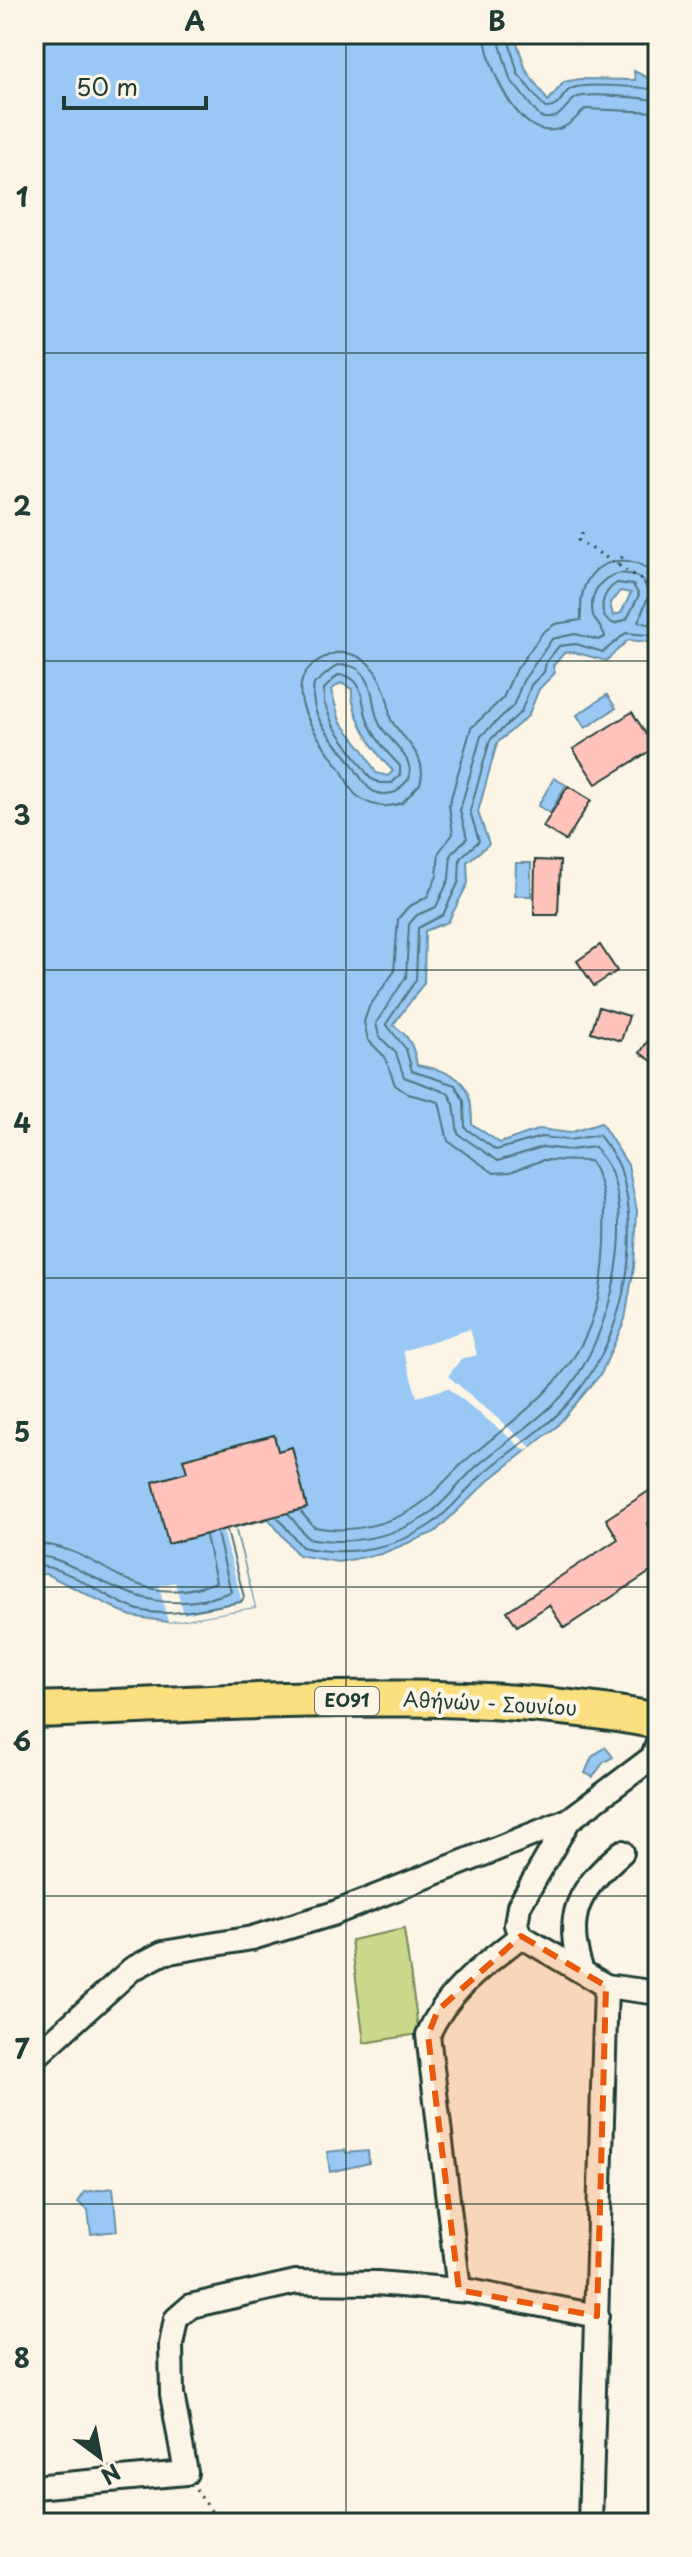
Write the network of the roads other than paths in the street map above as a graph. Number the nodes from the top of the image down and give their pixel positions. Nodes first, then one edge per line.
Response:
1 (34, 1710) edge
2 (658, 1721) edge
3 (658, 1743) edge
4 (569, 1820) junction
5 (622, 1852) dead end
6 (521, 1936) junction
7 (582, 1971) junction
8 (606, 1986) junction
9 (658, 1993) edge
10 (34, 2058) edge
11 (459, 2290) junction
12 (597, 2316) junction
13 (34, 2487) edge
14 (590, 2523) edge

1 - 2 main road, Αθήνών - Σουνίου / ΕΟ91
3 - 4 street
4 - 6 street
4 - 10 street
5 - 7 street
6 - 7 street
6 - 11 street
7 - 8 street
8 - 9 street
8 - 12 street
11 - 12 street
11 - 13 street
12 - 14 street

